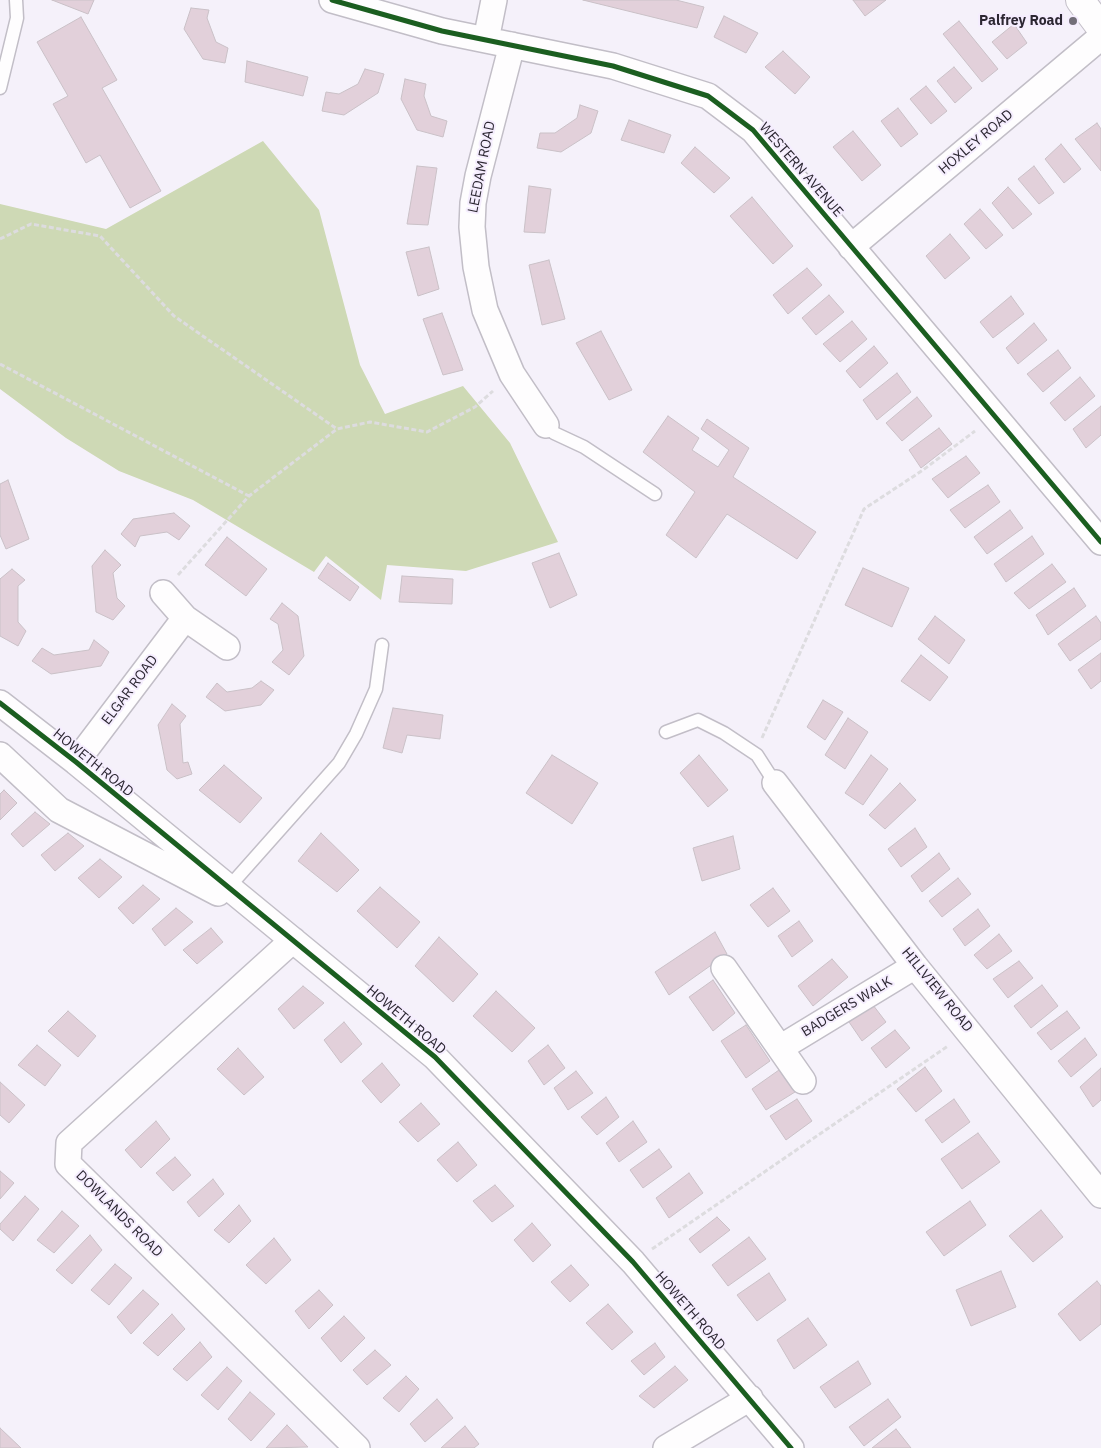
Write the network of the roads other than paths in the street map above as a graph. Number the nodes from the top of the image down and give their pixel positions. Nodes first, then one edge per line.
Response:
1 (16, 0) edge
2 (332, 0) edge
3 (494, 0) edge
4 (1080, 0) edge
5 (1101, 28) edge
6 (1101, 37) edge
7 (486, 40) junction
8 (512, 45) junction
9 (0, 88) edge
10 (851, 247) junction
11 (546, 425) joint
12 (655, 494) dead end
13 (1101, 542) edge
14 (163, 593) road end
15 (185, 618) junction
16 (382, 646) dead end
17 (227, 647) dead end
18 (0, 703) edge
19 (666, 732) dead end
20 (0, 755) edge
21 (76, 762) junction
22 (775, 783) joint
23 (228, 888) junction
24 (264, 917) junction
25 (293, 940) junction
26 (915, 966) junction
27 (724, 968) dead end
28 (780, 1048) junction
29 (803, 1081) dead end
30 (1101, 1195) edge
31 (750, 1398) junction
32 (357, 1448) edge
33 (666, 1448) edge
34 (790, 1448) edge

1 - 9 lane
2 - 7 street, WESTERN AVENUE
3 - 7 street
4 - 5 street
6 - 10 street, HOXLEY ROAD
7 - 8 street, WESTERN AVENUE
8 - 10 street, WESTERN AVENUE
8 - 11 street, LEEDAM ROAD
10 - 13 street, WESTERN AVENUE
11 - 12 lane
14 - 15 street
15 - 17 street
15 - 21 street, ELGAR ROAD
16 - 23 lane
18 - 21 street, HOWETH ROAD
19 - 22 lane
20 - 24 street, HOWETH ROAD
21 - 23 street, HOWETH ROAD
22 - 26 street, HILLVIEW ROAD
23 - 24 street, HOWETH ROAD
24 - 25 street, HOWETH ROAD
25 - 31 street, HOWETH ROAD
25 - 32 street, DOWLANDS ROAD
26 - 28 street, BADGERS WALK
26 - 30 street, HILLVIEW ROAD
27 - 28 street
28 - 29 street
31 - 33 street
31 - 34 street, HOWETH ROAD

